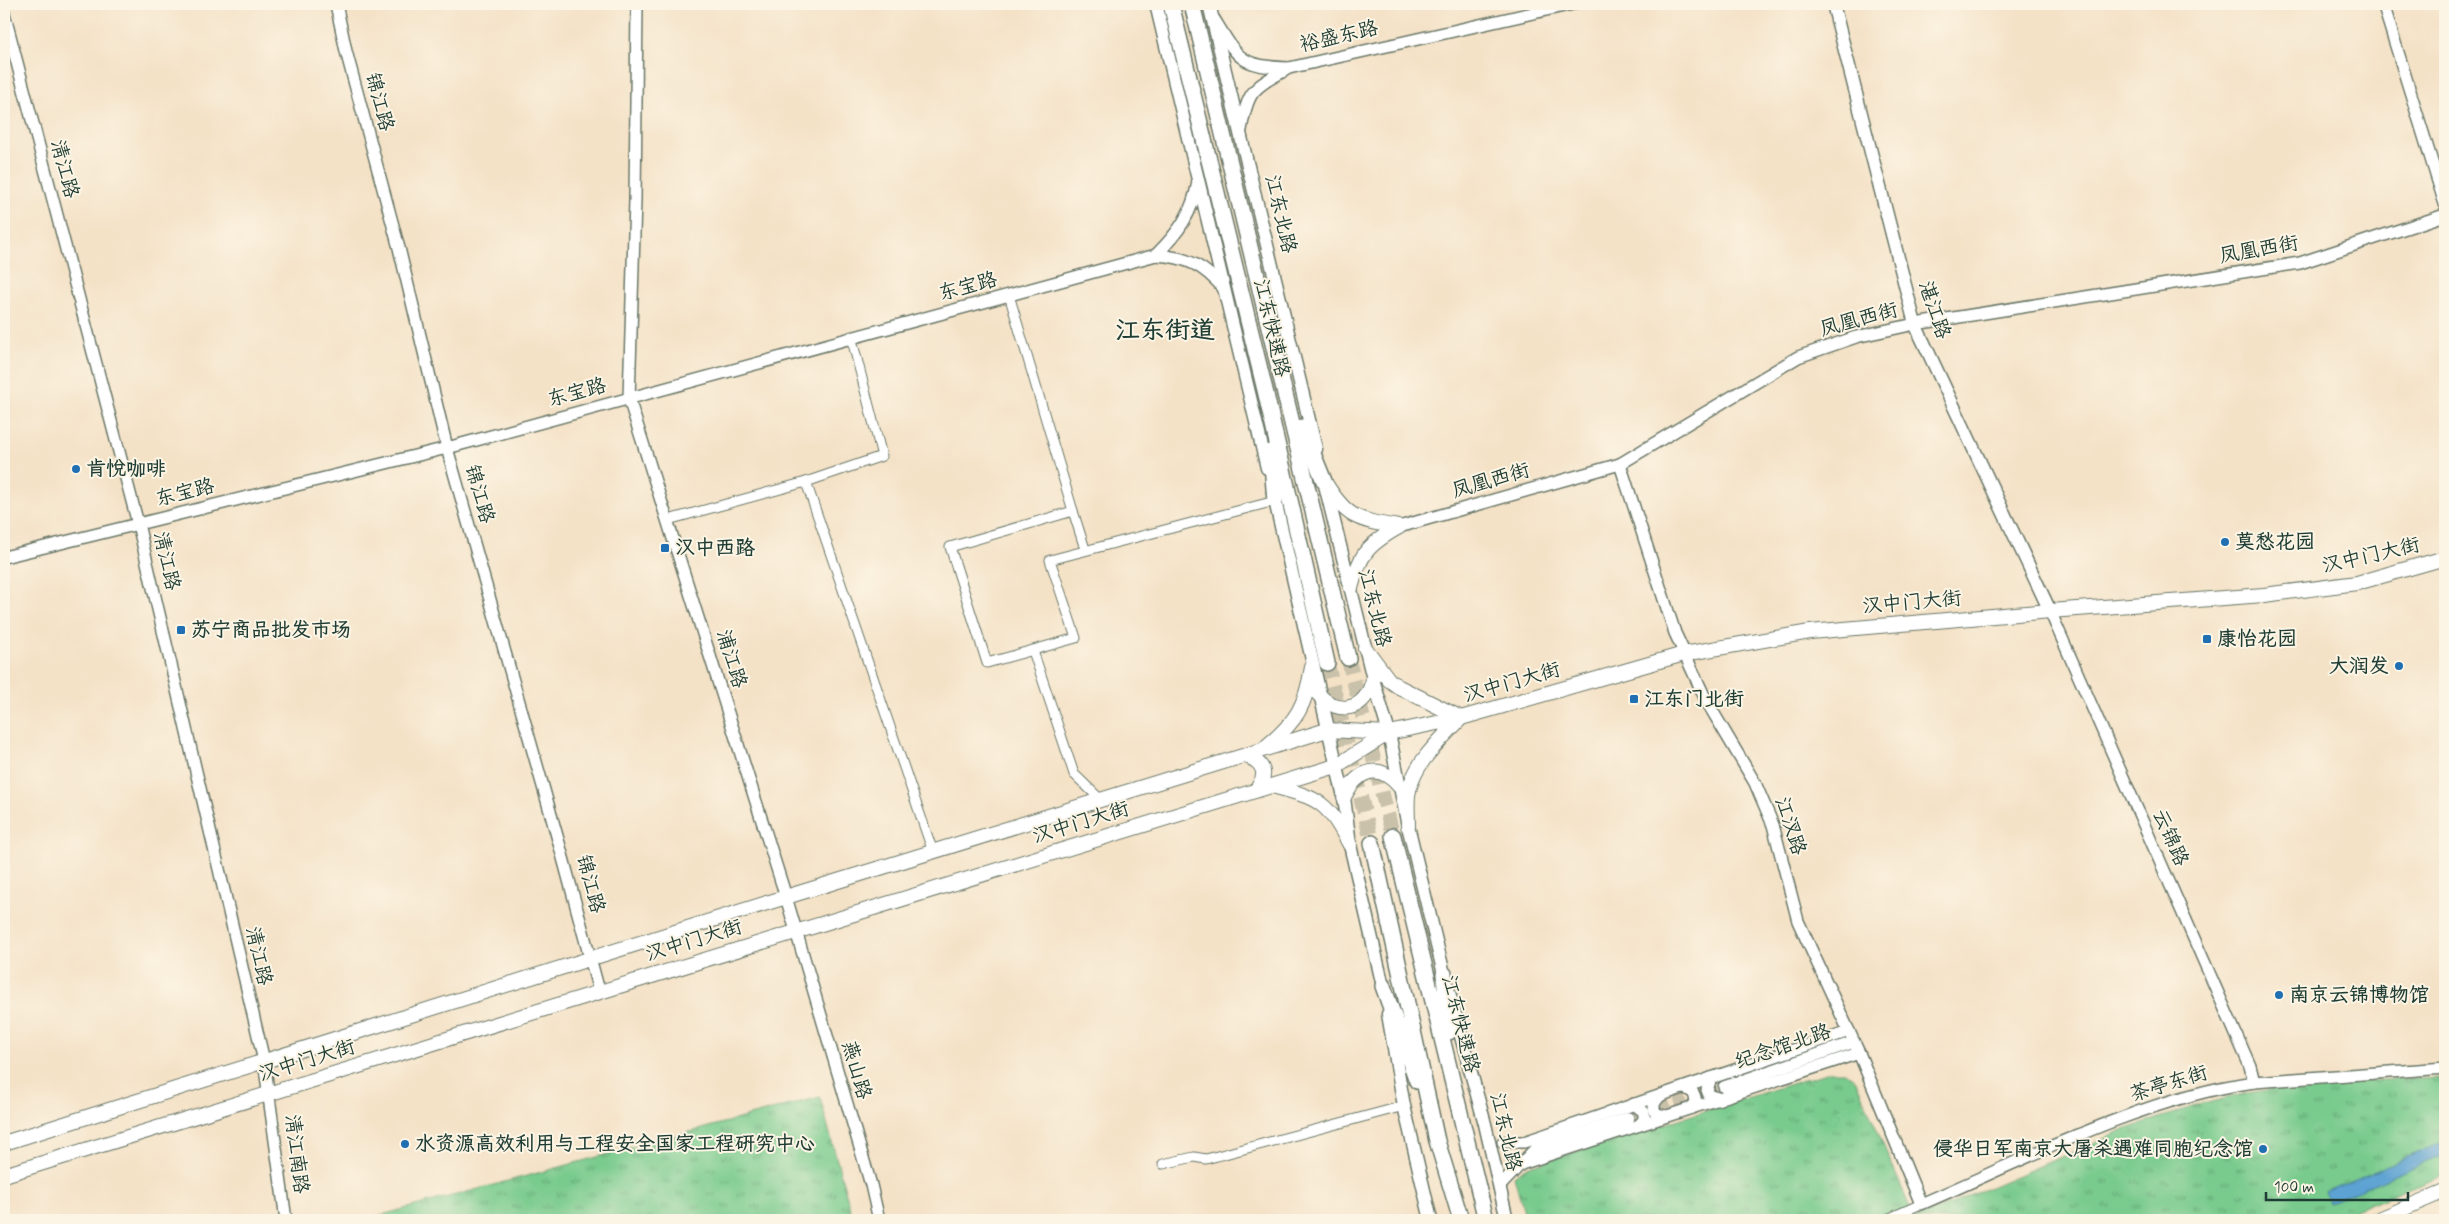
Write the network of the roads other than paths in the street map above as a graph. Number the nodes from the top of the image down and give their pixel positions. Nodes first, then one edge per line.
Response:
1 (336, 4) edge
2 (637, 4) edge
3 (1156, 4) edge
4 (1171, 4) edge
5 (1192, 4) edge
6 (1572, 4) edge
7 (1833, 4) edge
8 (2383, 4) edge
9 (1210, 10) edge
10 (4, 13) edge
11 (1289, 68) junction
12 (1241, 130) junction
13 (1198, 177) junction
14 (2445, 204) edge
15 (2445, 215) edge
16 (1156, 255) junction
17 (1224, 289) junction
18 (1008, 295) junction
19 (1915, 324) junction
20 (851, 336) junction
21 (1284, 386) junction
22 (1265, 390) junction
23 (629, 399) junction
24 (446, 448) junction
25 (1620, 464) junction
26 (1324, 481) junction
27 (806, 482) junction
28 (1275, 501) junction
29 (1073, 511) junction
30 (668, 520) junction
31 (138, 524) junction
32 (1399, 527) junction
33 (1085, 549) junction
34 (4, 557) edge
35 (2445, 558) edge
36 (1350, 588) junction
37 (2050, 610) junction
38 (1365, 648) junction
39 (1032, 651) junction
40 (1684, 654) junction
41 (1348, 658) tunnel mouth
42 (1327, 663) tunnel mouth
43 (1312, 667) junction
44 (1373, 679) junction
45 (1318, 694) junction
46 (1461, 718) junction
47 (1327, 730) junction
48 (1389, 733) junction
49 (1262, 751) junction
50 (1246, 756) junction
51 (1336, 766) junction
52 (1271, 786) junction
53 (1399, 786) junction
54 (1256, 790) junction
55 (1344, 798) junction
56 (1101, 800) junction
57 (1408, 826) junction
58 (1393, 836) tunnel mouth
59 (1372, 843) tunnel mouth
60 (1350, 845) junction
61 (933, 852) junction
62 (786, 897) junction
63 (796, 931) junction
64 (590, 959) junction
65 (1444, 974) junction
66 (1383, 986) junction
67 (599, 991) junction
68 (1849, 1031) junction
69 (1854, 1042) junction
70 (1859, 1054) junction
71 (264, 1061) junction
72 (2445, 1068) edge
73 (1711, 1078) junction
74 (2254, 1082) junction
75 (1454, 1086) junction
76 (1724, 1087) tunnel mouth
77 (1684, 1088) junction
78 (269, 1093) junction
79 (1661, 1095) junction
80 (1720, 1099) junction
81 (1634, 1104) junction
82 (1404, 1106) junction
83 (1692, 1108) junction
84 (1666, 1116) junction
85 (1628, 1118) tunnel mouth
86 (1485, 1124) junction
87 (1639, 1125) junction
88 (1437, 1141) junction
89 (1503, 1142) junction
90 (4, 1143) edge
91 (1535, 1149) junction
92 (1163, 1164) dead end
93 (1518, 1165) junction
94 (4, 1174) edge
95 (1499, 1187) junction
96 (2445, 1191) edge
97 (1921, 1204) junction
98 (286, 1220) edge
99 (879, 1220) edge
100 (1431, 1220) edge
101 (1461, 1220) edge
102 (1486, 1220) edge
103 (1507, 1220) edge
104 (1885, 1220) edge
105 (2377, 1220) edge

1 - 24 street, 锦江路
2 - 23 street, 浦江路
3 - 13 main road
4 - 22 highway, 江东快速路
5 - 21 highway, 江东快速路
6 - 11 street, 裕盛东路
7 - 19 main road, 湛江路
8 - 14 street
9 - 11 street, 裕盛东路
9 - 12 main road, 江东北路
10 - 31 street, 清江路
11 - 12 street, 裕盛东路
12 - 26 main road, 江东北路
13 - 16 street
13 - 17 main road
15 - 19 street, 凤凰西街
16 - 17 street
16 - 18 street, 东宝路
17 - 28 main road
18 - 20 street, 东宝路
18 - 29 street
19 - 25 street, 凤凰西街
19 - 37 main road, 湛江路
20 - 23 street, 东宝路
20 - 27 street
21 - 26 highway
21 - 41 highway, 江东快速路
22 - 28 highway
22 - 42 highway, 江东快速路
23 - 24 street, 东宝路
23 - 30 street, 浦江路
24 - 31 street, 东宝路
24 - 64 street, 锦江路
25 - 32 street, 凤凰西街
25 - 40 street, 江汊路
26 - 32 main road
26 - 36 main road, 江东北路
27 - 30 street
27 - 61 street
28 - 33 street
28 - 43 main road
29 - 33 street
29 - 39 street
30 - 62 street, 浦江路
31 - 34 street, 东宝路
31 - 71 street, 清江路
32 - 36 main road
33 - 39 street
35 - 37 main road, 汉中门大街
36 - 38 main road, 江东北路
37 - 40 main road, 汉中门大街
37 - 74 street, 云锦路
38 - 44 main road, 江东北路
38 - 46 main road
39 - 56 street
40 - 46 main road, 汉中门大街
40 - 68 street, 江汊路
43 - 45 main road
43 - 49 main road
44 - 45 main road
44 - 48 main road, 江东北路
45 - 47 main road
46 - 48 main road, 汉中门大街
46 - 57 main road
47 - 48 main road, 汉中门大街
47 - 49 main road, 汉中门大街
47 - 51 main road
48 - 51 main road, 汉中门大街
48 - 53 main road, 江东北路
49 - 50 main road, 汉中门大街
50 - 54 main road
50 - 56 main road, 汉中门大街
51 - 52 main road, 汉中门大街
51 - 55 main road
52 - 54 main road, 汉中门大街
52 - 60 main road
53 - 55 main road
53 - 57 main road, 江东北路
54 - 63 main road, 汉中门大街
55 - 60 main road
56 - 61 main road, 汉中门大街
57 - 65 main road, 江东北路
58 - 75 highway, 江东快速路
59 - 88 highway
60 - 66 main road
61 - 62 main road, 汉中门大街
62 - 63 street, 浦江路
62 - 64 main road, 汉中门大街
63 - 67 main road, 汉中门大街
63 - 99 street, 燕山路
64 - 67 street, 锦江路
64 - 71 main road, 汉中门大街
65 - 75 highway
65 - 86 main road, 江东北路
66 - 82 main road
66 - 88 highway
67 - 78 main road, 汉中门大街
68 - 69 street, 江汊路
68 - 73 street
69 - 70 street, 江汊路
69 - 76 street, 纪念馆北路
70 - 80 street
70 - 97 street, 江汊路
71 - 78 street, 清江路
71 - 90 main road, 汉中门大街
72 - 74 street, 茶亭东街
73 - 77 street
73 - 80 street
74 - 97 street, 茶亭东街
75 - 102 highway, 江东快速路
77 - 79 street
77 - 83 street
78 - 94 main road, 汉中门大街
78 - 98 street, 清江南路
79 - 81 street
79 - 84 street
80 - 83 street
81 - 87 street
81 - 89 street
82 - 92 street
82 - 100 main road
83 - 84 street
84 - 87 street
85 - 91 street
86 - 89 street
86 - 95 main road, 江东北路
87 - 93 street
88 - 101 highway
89 - 91 street
91 - 93 street
93 - 95 street
95 - 103 main road, 江东北路
96 - 105 main road
97 - 104 street

